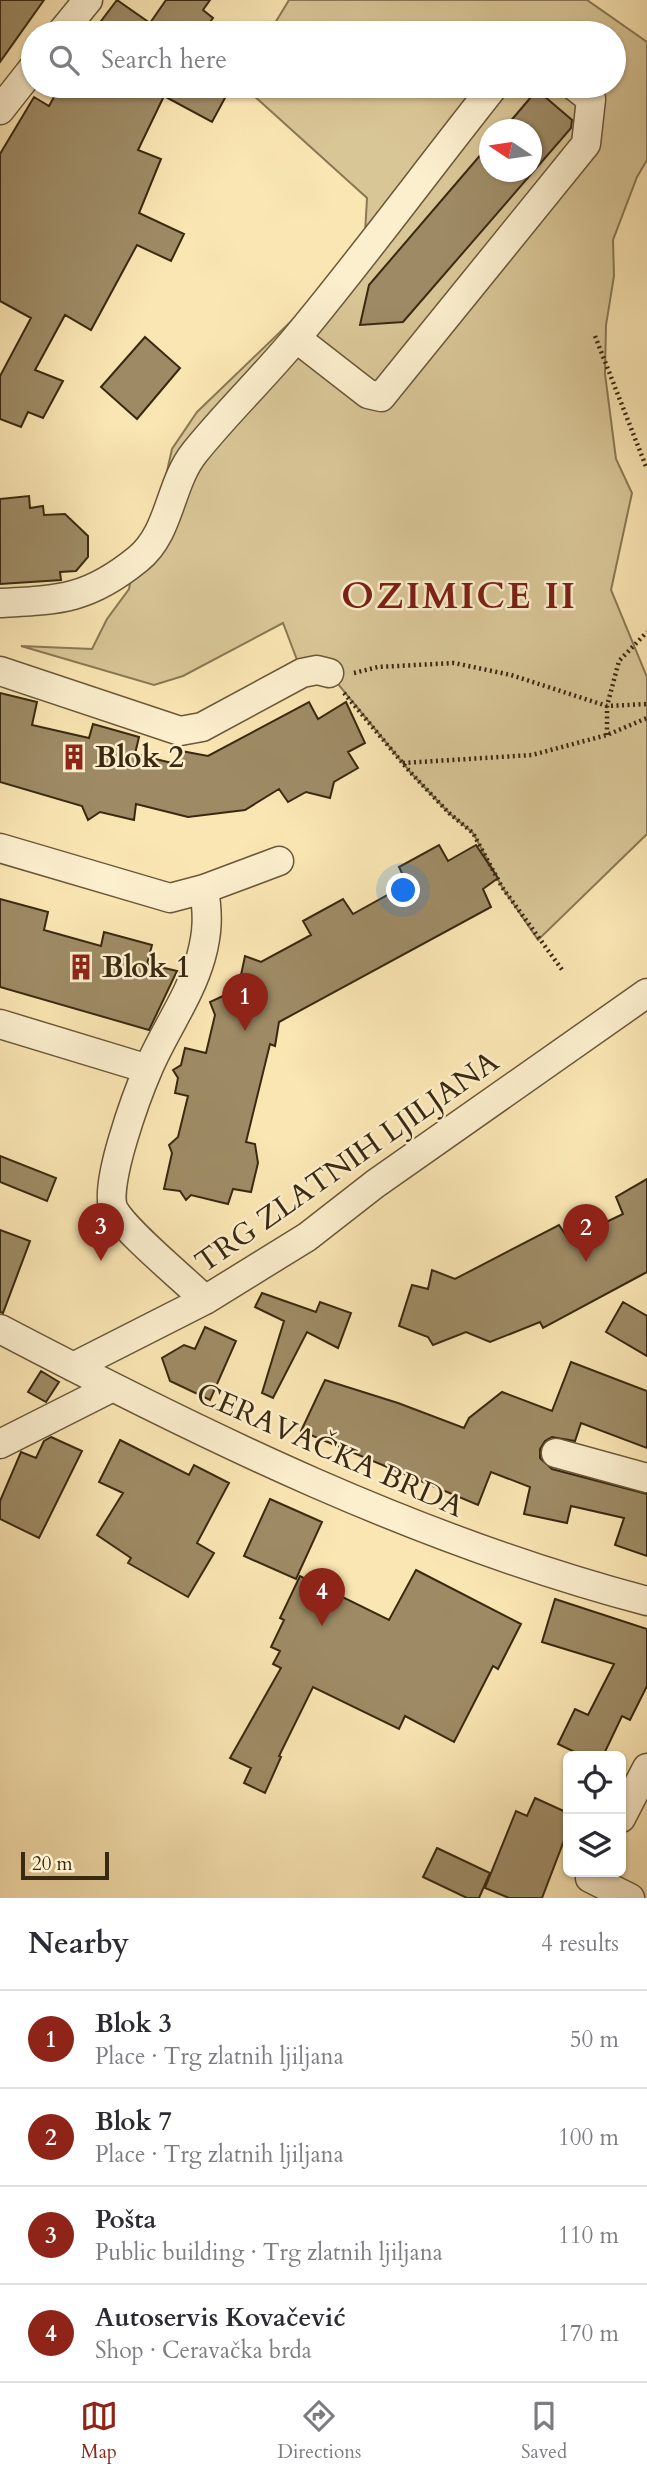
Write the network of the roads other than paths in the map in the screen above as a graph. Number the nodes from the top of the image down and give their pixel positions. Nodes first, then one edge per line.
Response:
1 (88, 0) edge
2 (71, 21) edge
3 (21, 83) edge
4 (485, 98) edge
5 (590, 98) edge
6 (0, 110) edge
7 (296, 338) junction
8 (0, 603) edge
9 (0, 671) edge
10 (329, 673) road end
11 (0, 848) edge
12 (279, 861) dead end
13 (204, 889) junction
14 (647, 993) edge
15 (0, 1024) edge
16 (148, 1069) junction
17 (205, 1300) junction
18 (0, 1329) edge
19 (73, 1367) junction
20 (111, 1388) junction
21 (0, 1444) edge
22 (556, 1453) dead end
23 (647, 1478) edge
24 (647, 1601) edge
25 (647, 1768) edge
26 (623, 1814) edge
27 (587, 1882) edge
28 (630, 1898) edge

1 - 2 street
3 - 6 street
4 - 7 street
5 - 7 street
7 - 8 street
9 - 10 street
11 - 13 street
12 - 13 street
13 - 16 street
14 - 17 street, TRG ZLATNIH LJILJANA
15 - 16 street
16 - 17 street
17 - 19 street, TRG ZLATNIH LJILJANA
18 - 19 street, CERAVAČKA BRDA
19 - 20 street, CERAVAČKA BRDA
20 - 21 street
20 - 24 street, CERAVAČKA BRDA
22 - 23 street
25 - 26 street
27 - 28 street

